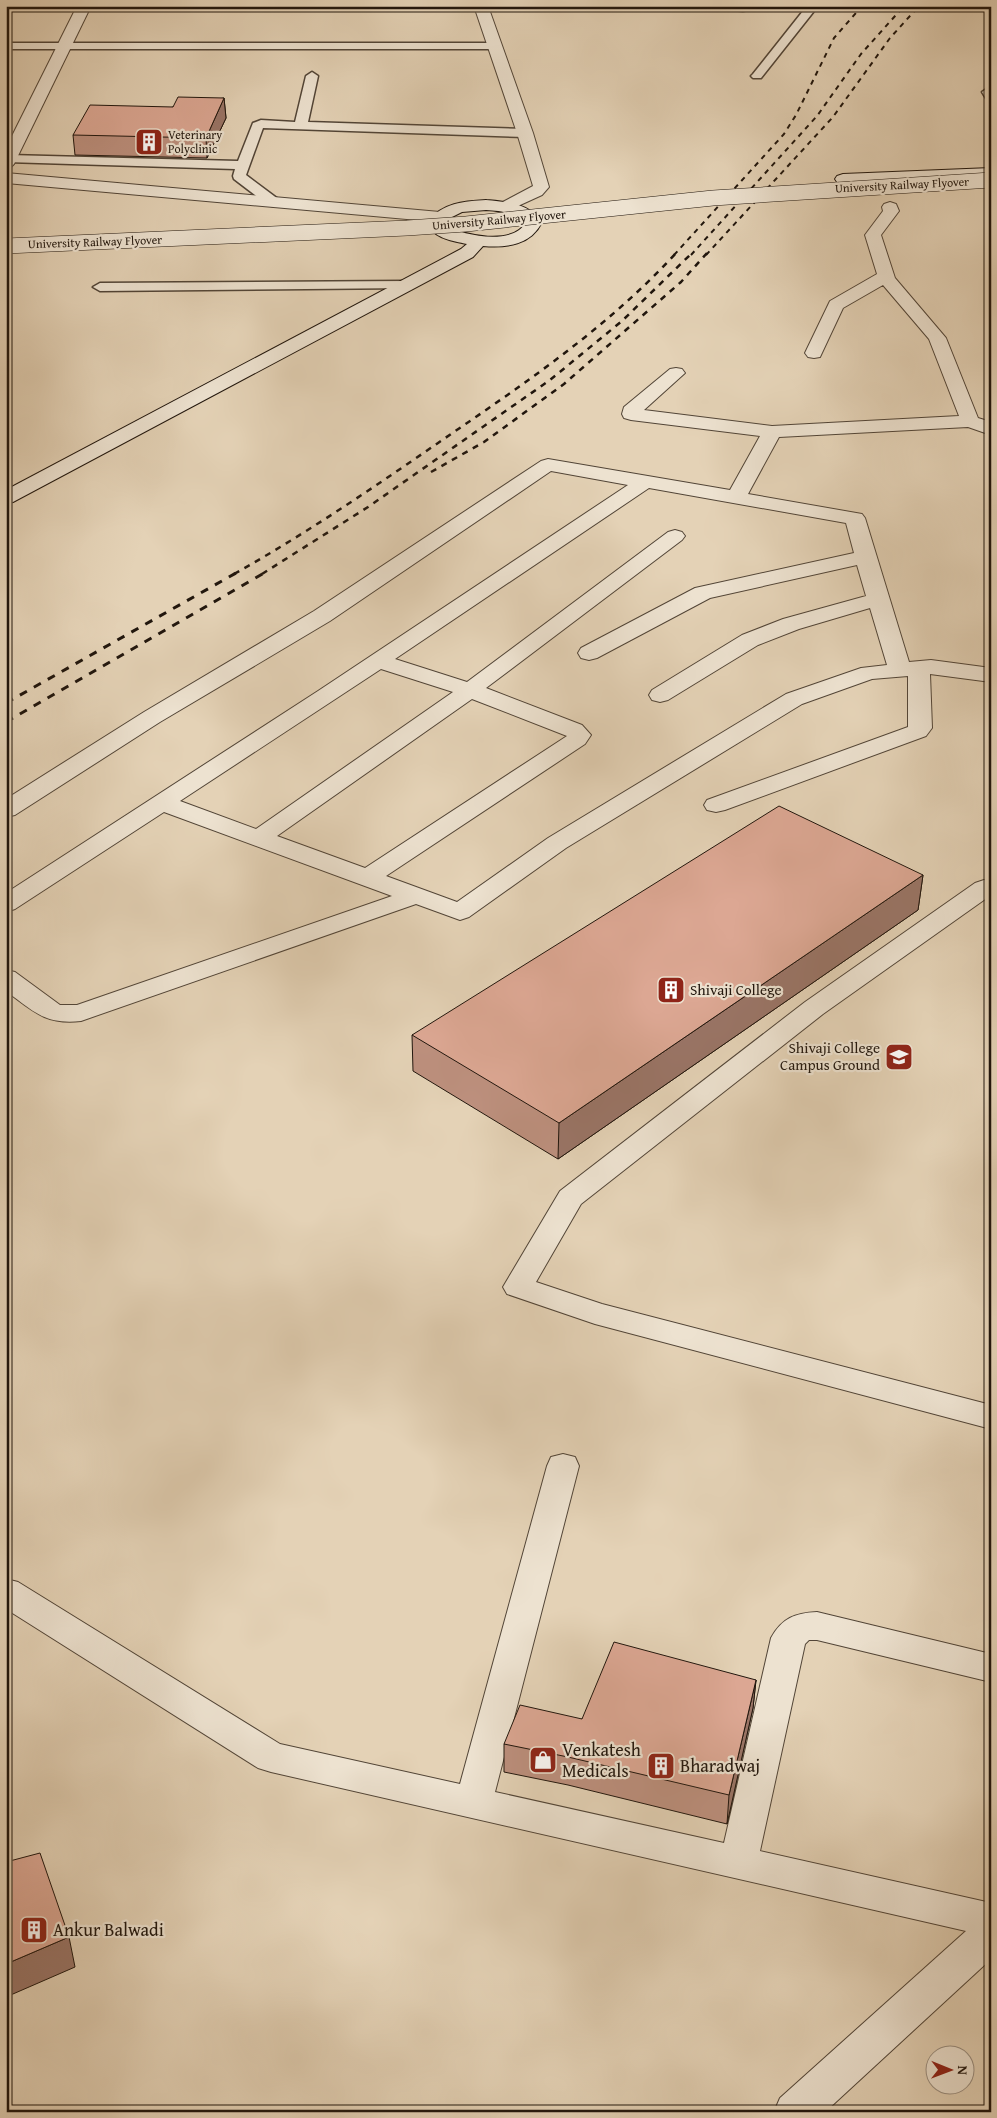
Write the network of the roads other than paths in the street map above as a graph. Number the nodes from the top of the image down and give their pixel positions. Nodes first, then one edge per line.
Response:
1 (84, 6) edge
2 (481, 6) edge
3 (813, 6) edge
4 (6, 46) edge
5 (494, 46) junction
6 (65, 47) junction
7 (312, 76) dead end
8 (756, 76) dead end
9 (301, 124) junction
10 (524, 133) junction
11 (243, 165) junction
12 (7, 171) edge
13 (991, 173) edge
14 (843, 179) dead end
15 (991, 180) edge
16 (273, 202) junction
17 (505, 207) junction
18 (890, 207) dead end
19 (440, 224) junction
20 (6, 240) edge
21 (478, 241) junction
22 (6, 246) edge
23 (6, 251) edge
24 (886, 276) junction
25 (405, 285) junction
26 (100, 287) dead end
27 (814, 353) dead end
28 (676, 373) dead end
29 (970, 421) junction
30 (991, 429) edge
31 (772, 432) junction
32 (645, 482) junction
33 (10, 492) edge
34 (736, 497) junction
35 (675, 536) dead end
36 (866, 558) junction
37 (878, 600) junction
38 (589, 653) dead end
39 (378, 661) junction
40 (910, 669) junction
41 (987, 671) edge
42 (470, 690) junction
43 (660, 696) dead end
44 (163, 803) junction
45 (716, 805) dead end
46 (6, 810) edge
47 (259, 838) junction
48 (367, 878) junction
49 (984, 888) dead end
50 (415, 896) junction
51 (6, 904) edge
52 (6, 978) edge
53 (991, 1417) edge
54 (563, 1466) dead end
55 (6, 1592) edge
56 (991, 1668) edge
57 (473, 1804) junction
58 (738, 1864) junction
59 (991, 1920) edge
60 (991, 1934) edge
61 (795, 2112) edge

1 - 6 street
2 - 5 street
3 - 8 lane
4 - 6 lane
5 - 6 lane
5 - 10 street
6 - 12 street
7 - 9 lane
9 - 10 lane
9 - 11 lane
10 - 17 street
11 - 12 lane
11 - 16 lane
12 - 16 street
13 - 14 street
15 - 22 street, University Railway Flyover, bridge
16 - 19 street
17 - 19 street
17 - 21 street
18 - 24 street
19 - 20 street
19 - 21 street
19 - 23 street
21 - 25 street
24 - 27 street
24 - 29 street
25 - 26 lane
25 - 33 street
28 - 31 street
29 - 30 street
29 - 31 street
31 - 34 street
32 - 34 street
32 - 39 street
32 - 46 street
34 - 36 street
35 - 42 street
36 - 37 street
36 - 38 street
37 - 40 street
37 - 43 street
39 - 42 street
39 - 44 street
40 - 41 street
40 - 45 street
40 - 50 street
42 - 47 street
42 - 48 street
44 - 47 street
44 - 51 street
47 - 48 street
48 - 50 street
49 - 53 street
50 - 52 street
54 - 57 street
55 - 57 street
56 - 58 street
57 - 58 street
58 - 59 street
60 - 61 street

